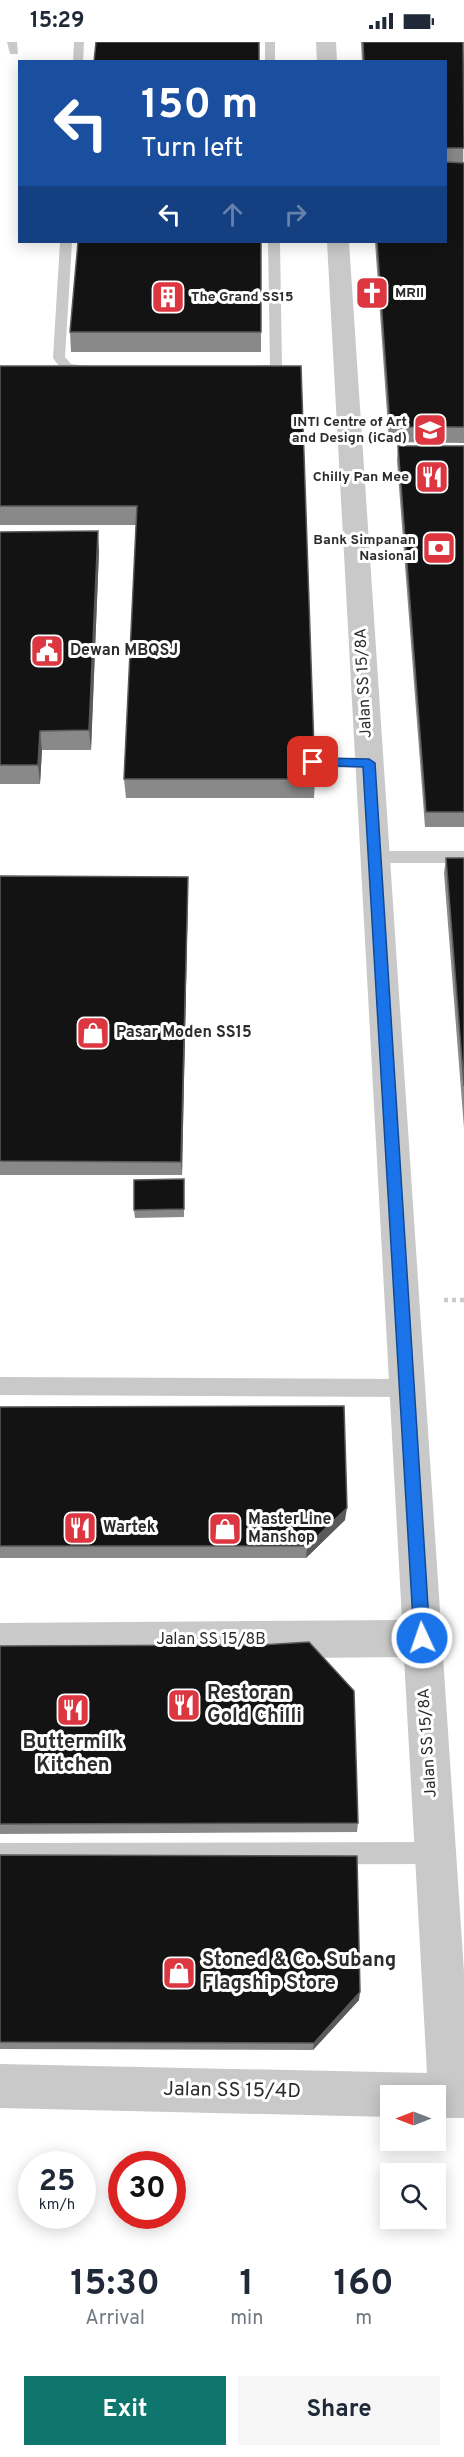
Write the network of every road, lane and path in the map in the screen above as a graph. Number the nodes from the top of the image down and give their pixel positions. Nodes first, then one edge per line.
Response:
1 (79, 42) edge
2 (270, 42) edge
3 (326, 42) edge
4 (78, 60) edge
5 (270, 60) edge
6 (327, 60) edge
7 (66, 243) edge
8 (274, 243) edge
9 (338, 243) edge
10 (242, 369) edge
11 (106, 370) edge
12 (313, 762) edge
13 (369, 763) junction
14 (375, 857) junction
15 (464, 857) edge
16 (0, 1386) edge
17 (407, 1388) junction
18 (422, 1638) junction
19 (0, 1642) edge
20 (435, 1853) junction
21 (0, 1854) edge
22 (0, 2086) edge
23 (457, 2096) edge

1 - 4 lane
2 - 5 lane
3 - 6 street
7 - 11 lane
8 - 10 lane
9 - 13 street, Jalan SS 15/8A
12 - 13 lane
13 - 14 street, Jalan SS 15/8A
14 - 15 lane
14 - 17 street, Jalan SS 15/8A
16 - 17 lane
17 - 18 street, Jalan SS 15/8A
18 - 19 street, Jalan SS 15/8B
18 - 20 street, Jalan SS 15/8A
20 - 21 lane
20 - 23 street, Jalan SS 15/8A
22 - 23 street, Jalan SS 15/4D

